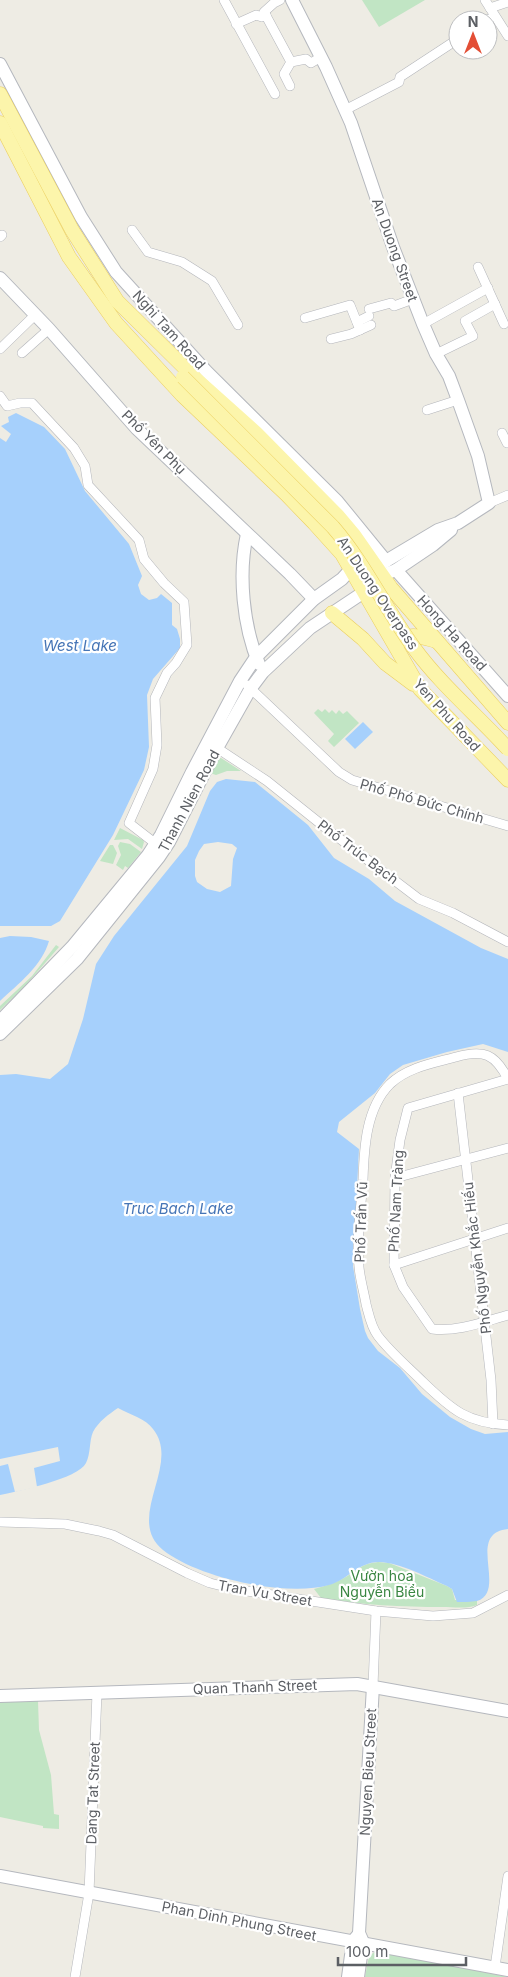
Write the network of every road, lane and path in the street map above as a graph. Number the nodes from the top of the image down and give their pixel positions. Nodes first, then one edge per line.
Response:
1 (224, 0) edge
2 (280, 0) edge
3 (292, 0) edge
4 (508, 2) edge
5 (488, 4) edge
6 (266, 15) junction
7 (236, 24) junction
8 (508, 36) edge
9 (448, 46) edge
10 (321, 57) junction
11 (291, 62) junction
12 (0, 64) edge
13 (290, 86) dead end
14 (0, 94) edge
15 (275, 94) dead end
16 (345, 110) junction
17 (0, 123) edge
18 (132, 230) dead end
19 (478, 267) dead end
20 (0, 278) edge
21 (488, 288) junction
22 (413, 299) junction
23 (495, 304) junction
24 (34, 314) junction
25 (305, 318) dead end
26 (238, 324) dead end
27 (423, 324) junction
28 (504, 324) dead end
29 (359, 326) junction
30 (49, 329) junction
31 (331, 339) dead end
32 (0, 349) edge
33 (22, 353) dead end
34 (436, 354) junction
35 (177, 360) junction
36 (165, 375) junction
37 (183, 377) junction
38 (0, 396) edge
39 (458, 400) junction
40 (427, 410) dead end
41 (502, 432) dead end
42 (507, 443) dead end
43 (508, 495) edge
44 (488, 502) junction
45 (329, 507) junction
46 (314, 523) junction
47 (247, 534) junction
48 (385, 565) junction
49 (351, 569) junction
50 (382, 577) junction
51 (364, 592) junction
52 (314, 599) junction
53 (332, 613) junction
54 (436, 641) junction
55 (395, 648) junction
56 (256, 656) junction
57 (262, 672) junction
58 (246, 684) junction
59 (420, 689) junction
60 (508, 696) edge
61 (508, 723) edge
62 (216, 748) junction
63 (508, 749) edge
64 (508, 780) edge
65 (508, 826) edge
66 (156, 844) junction
67 (508, 942) edge
68 (0, 1021) edge
69 (0, 1034) edge
70 (508, 1079) edge
71 (458, 1093) junction
72 (508, 1148) edge
73 (465, 1160) junction
74 (395, 1178) junction
75 (508, 1228) edge
76 (474, 1238) junction
77 (394, 1265) junction
78 (508, 1315) edge
79 (485, 1322) junction
80 (493, 1424) junction
81 (508, 1425) edge
82 (0, 1522) edge
83 (508, 1595) edge
84 (376, 1611) junction
85 (373, 1686) junction
86 (97, 1693) junction
87 (0, 1696) edge
88 (508, 1711) edge
89 (0, 1876) edge
90 (508, 1876) edge
91 (89, 1893) junction
92 (358, 1939) junction
93 (502, 1968) edge
94 (75, 1977) edge
95 (348, 1977) edge
96 (358, 1977) edge

1 - 7 street
2 - 6 street
3 - 10 street, An Duong Street
4 - 5 street
5 - 8 street
6 - 7 street
6 - 11 street
7 - 15 street
9 - 16 street
10 - 11 street
10 - 16 street, An Duong Street
11 - 13 street
12 - 48 street, Nghi Tam Road
14 - 35 main road, Nghi Tam Road
16 - 22 street, An Duong Street
17 - 36 main road
18 - 26 street
19 - 21 street
20 - 24 street, Phố Yên Phụ
21 - 23 street
21 - 27 street
22 - 27 street, An Duong Street
22 - 29 street
23 - 28 street
23 - 34 street
24 - 30 street, Phố Yên Phụ
24 - 32 street
25 - 29 street
27 - 34 street, An Duong Street
29 - 31 street
30 - 33 street
30 - 47 street, Phố Yên Phụ
34 - 39 street, An Duong Street
35 - 37 main road
35 - 45 main road, Nghi Tam Road
36 - 37 main road
36 - 46 main road
37 - 63 main road, An Duong Overpass, bridge
38 - 66 street
39 - 40 street
39 - 44 street, An Duong Street
41 - 42 street
43 - 44 street
44 - 48 street
45 - 46 main road
45 - 48 main road, Nghi Tam Road
46 - 49 main road
47 - 52 street, Phố Yên Phụ
47 - 56 street
48 - 49 street
48 - 50 main road
48 - 60 street, Hong Ha Road
49 - 51 main road, Yen Phu Road
49 - 52 street, Thanh Nien Road
50 - 51 street, Thanh Nien Road
50 - 54 main road
51 - 53 street, Thanh Nien Road
51 - 55 main road, Yen Phu Road
52 - 56 street, Thanh Nien Road
53 - 57 street, Thanh Nien Road
53 - 59 main road
54 - 55 main road
54 - 61 main road
55 - 59 main road, Yen Phu Road
56 - 57 street
56 - 58 street, Thanh Nien Road
57 - 58 street, Thanh Nien Road
58 - 62 street, Thanh Nien Road
58 - 65 street, Phố Phó Đức Chính
58 - 66 street, Thanh Nien Road
59 - 64 main road, Yen Phu Road
62 - 67 street, Phố Trúc Bạch
62 - 69 street, Thanh Nien Road
66 - 68 street, Thanh Nien Road
70 - 71 street, Phố Nam Tràng
70 - 80 street, Phố Trấn Vũ
71 - 73 street, Phố Nguyễn Khắc Hiếu
71 - 74 street, Phố Nam Tràng
72 - 73 street
73 - 74 street
73 - 76 street, Phố Nguyễn Khắc Hiếu
74 - 77 street, Phố Nam Tràng
75 - 76 street
76 - 77 street
76 - 79 street, Phố Nguyễn Khắc Hiếu
77 - 79 street, Phố Nam Tràng
78 - 79 street
79 - 80 street, Phố Nguyễn Khắc Hiếu
80 - 81 street, Phố Trấn Vũ
82 - 84 street, Tran Vu Street
83 - 84 street, Tran Vu Street
84 - 85 street, Nguyen Bieu Street
85 - 86 street, Quan Thanh Street
85 - 88 street, Quan Thanh Street
85 - 92 street, Nguyen Bieu Street
86 - 87 street, Quan Thanh Street
86 - 91 street, Dang Tat Street
89 - 91 street, Phan Dinh Phung Street
90 - 93 street
91 - 92 street, Phan Dinh Phung Street
91 - 94 street, Dang Tat Street
92 - 93 street, Phan Dinh Phung Street
92 - 95 street
92 - 96 street

